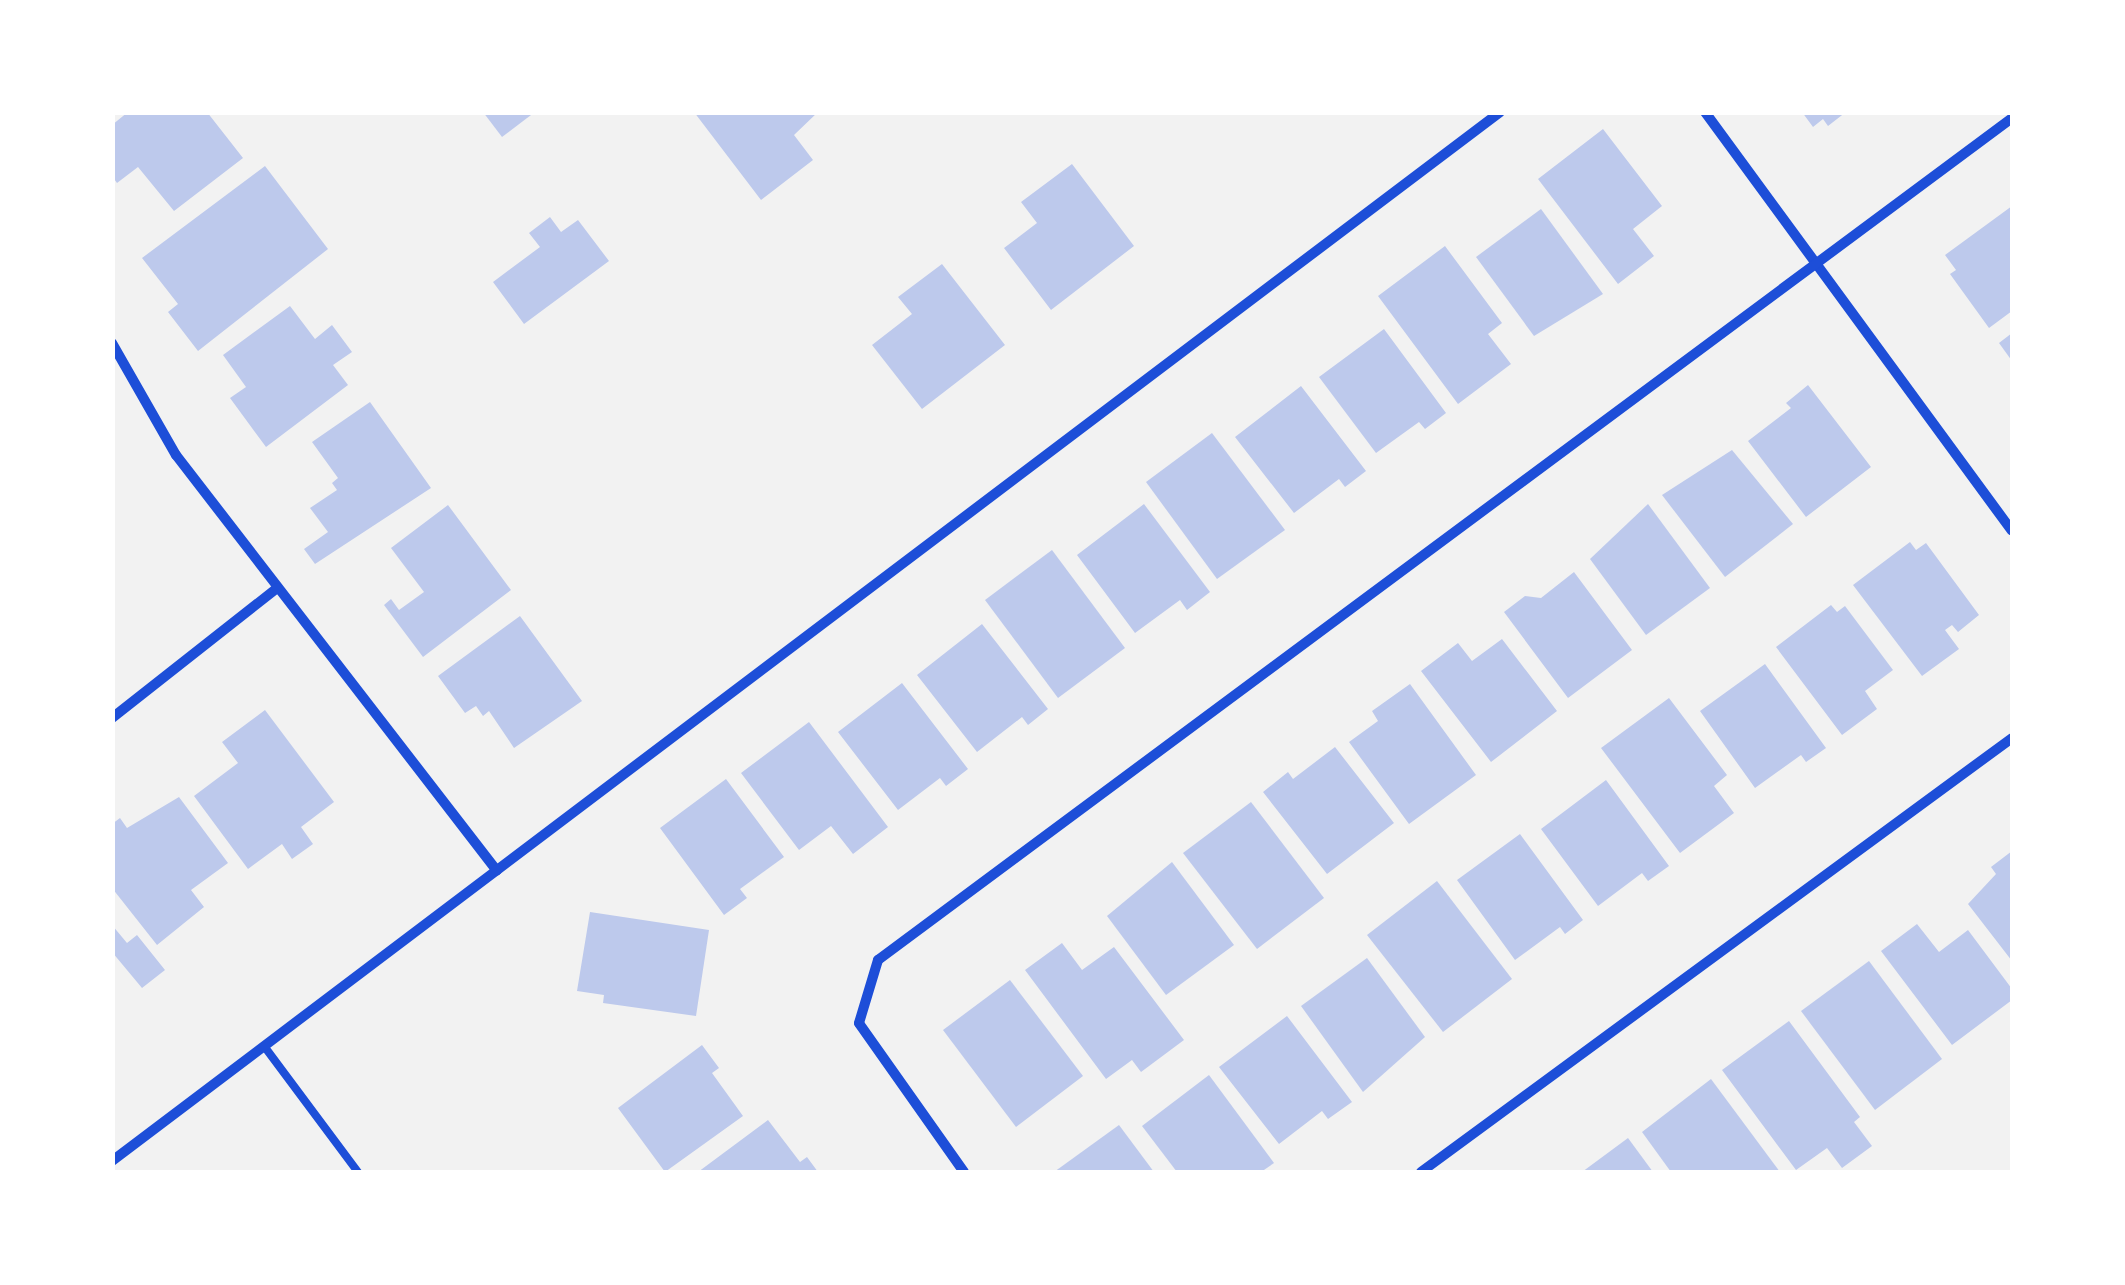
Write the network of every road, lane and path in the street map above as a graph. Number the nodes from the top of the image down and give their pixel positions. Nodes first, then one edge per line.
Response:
1 (1500, 112) edge
2 (1705, 112) edge
3 (2012, 118) edge
4 (1822, 264) junction
5 (112, 343) edge
6 (2012, 531) edge
7 (277, 588) junction
8 (112, 718) edge
9 (2012, 738) edge
10 (497, 871) junction
11 (264, 1046) junction
12 (112, 1161) edge
13 (358, 1172) edge
14 (964, 1172) edge
15 (1421, 1172) edge

1 - 10 street
2 - 4 street
3 - 4 street
4 - 6 street
4 - 14 street
5 - 7 street
7 - 8 street
7 - 10 street
9 - 15 street
10 - 11 street
11 - 12 street
11 - 13 lane

